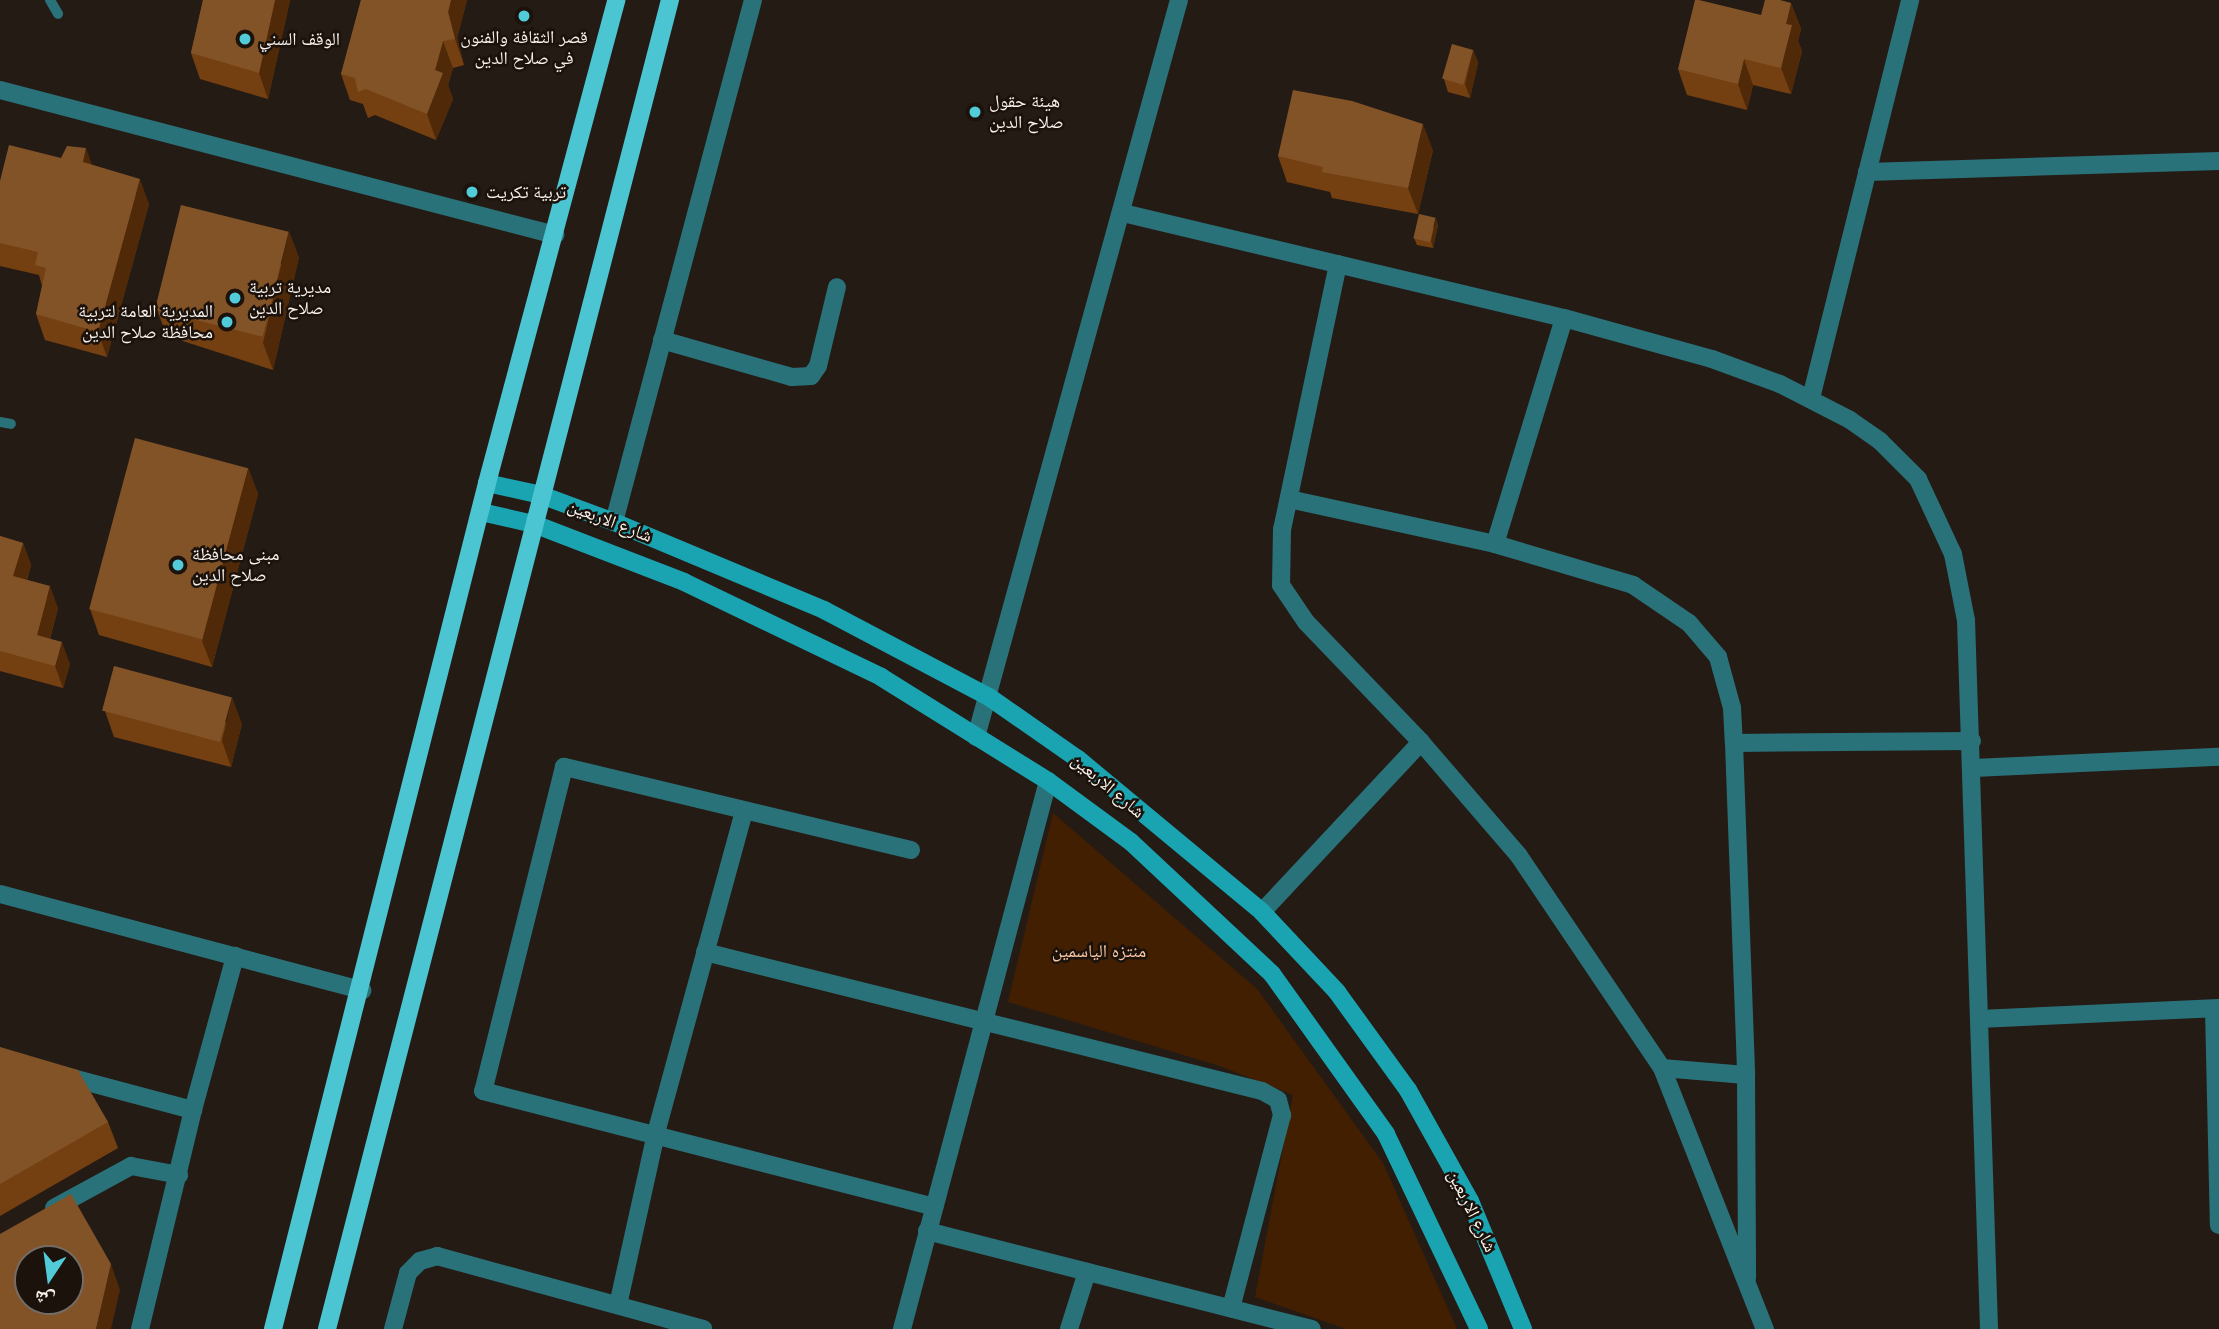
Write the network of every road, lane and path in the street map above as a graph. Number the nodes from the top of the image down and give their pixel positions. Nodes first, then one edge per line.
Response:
1 (50, 0) edge
2 (616, 0) edge
3 (670, 0) edge
4 (753, 0) edge
5 (1179, 0) edge
6 (1910, 0) edge
7 (58, 14) dead end
8 (0, 90) edge
9 (2219, 161) edge
10 (1867, 172) junction
11 (1123, 213) junction
12 (555, 235) junction
13 (1338, 264) junction
14 (837, 287) dead end
15 (1564, 318) junction
16 (662, 340) junction
17 (1811, 398) junction
18 (488, 483) junction
19 (541, 495) junction
20 (1289, 499) junction
21 (481, 512) junction
22 (614, 522) junction
23 (534, 524) junction
24 (1495, 544) junction
25 (989, 697) junction
26 (976, 737) junction
27 (1972, 741) junction
28 (1422, 742) junction
29 (1734, 743) junction
30 (2219, 757) edge
31 (1973, 768) junction
32 (1048, 781) junction
33 (744, 811) junction
34 (911, 850) dead end
35 (0, 894) edge
36 (1262, 912) junction
37 (705, 952) junction
38 (235, 956) junction
39 (362, 990) junction
40 (2216, 1009) edge
41 (1979, 1018) junction
42 (983, 1021) junction
43 (1662, 1068) junction
44 (39, 1069) edge
45 (1746, 1075) junction
46 (193, 1110) junction
47 (656, 1133) junction
48 (179, 1175) junction
49 (934, 1207) junction
50 (36, 1218) edge
51 (2219, 1225) edge
52 (927, 1231) junction
53 (1087, 1272) junction
54 (1747, 1289) junction
55 (618, 1306) junction
56 (1231, 1308) junction
57 (140, 1329) edge
58 (273, 1329) edge
59 (327, 1329) edge
60 (393, 1329) edge
61 (703, 1329) edge
62 (902, 1329) edge
63 (1069, 1329) edge
64 (1312, 1329) edge
65 (1479, 1329) edge
66 (1523, 1329) edge
67 (1765, 1329) edge
68 (1989, 1329) edge

1 - 7 lane
2 - 12 main road
3 - 19 main road
4 - 16 street
5 - 11 street
6 - 10 street
8 - 12 street
9 - 10 street
10 - 17 street
11 - 13 street
11 - 25 street
12 - 18 main road
13 - 15 street
13 - 20 street
14 - 16 street
15 - 17 street
15 - 24 street
16 - 22 street
17 - 27 street
18 - 19 main road, شارع الاربعين
18 - 21 main road
19 - 22 main road, شارع الاربعين
19 - 23 main road
20 - 24 street
20 - 28 street
21 - 23 main road
21 - 39 main road
22 - 25 main road, شارع الاربعين
23 - 26 main road
23 - 59 main road
24 - 29 street
25 - 26 street
25 - 36 main road, شارع الاربعين
26 - 32 main road
27 - 29 street
27 - 31 street
28 - 36 street
28 - 43 street
29 - 45 street
30 - 31 street
31 - 41 street
32 - 42 street
32 - 65 main road
33 - 34 street
33 - 37 street
33 - 47 street
35 - 38 street
36 - 66 main road, شارع الاربعين
37 - 42 street
37 - 47 street
38 - 39 street
38 - 46 street
39 - 58 main road
40 - 41 street
40 - 51 street
41 - 68 street
42 - 49 street
42 - 56 street
43 - 45 street
43 - 54 street
44 - 46 street
45 - 54 street
46 - 48 street
47 - 49 street
47 - 55 street
48 - 50 street
48 - 57 street
49 - 52 street
52 - 53 street
52 - 62 street
53 - 56 street
53 - 63 street
54 - 67 street
55 - 60 street
55 - 61 street
56 - 64 street

